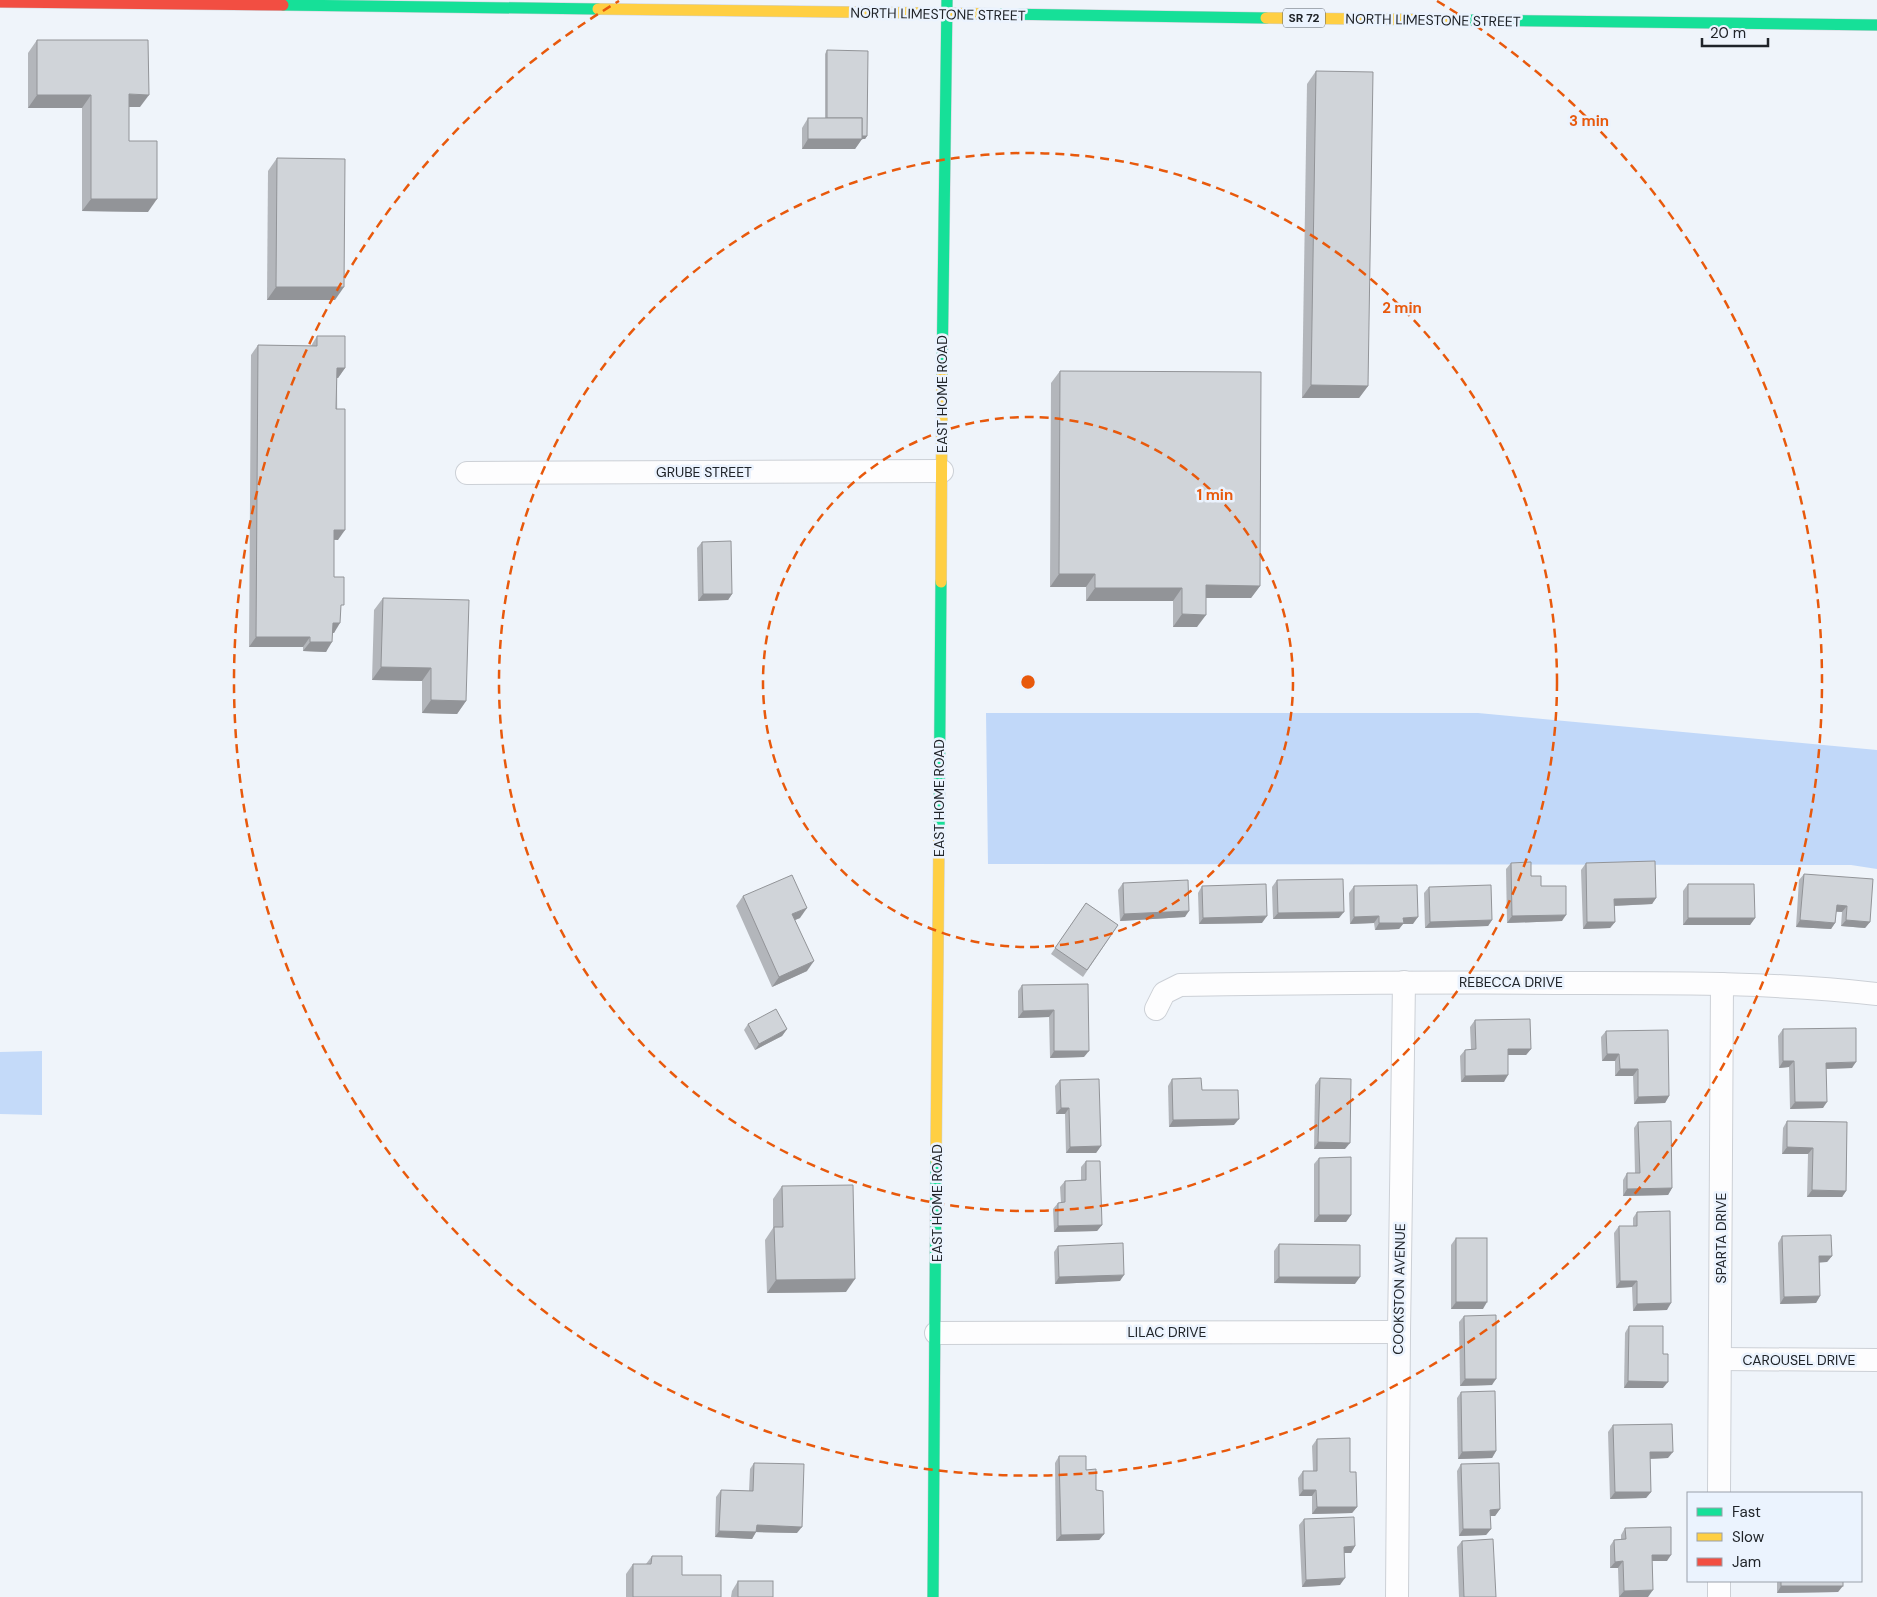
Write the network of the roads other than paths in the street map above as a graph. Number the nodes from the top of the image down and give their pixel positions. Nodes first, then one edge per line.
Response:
1 (947, 0) edge
2 (53, 1) edge
3 (0, 2) edge
4 (406, 3) edge
5 (947, 14) junction
6 (1877, 25) edge
7 (942, 471) junction
8 (467, 473) dead end
9 (1404, 982) junction
10 (1722, 984) junction
11 (1877, 994) edge
12 (1156, 1009) dead end
13 (1399, 1332) junction
14 (936, 1333) junction
15 (1720, 1359) junction
16 (1877, 1360) edge
17 (1719, 1492) edge
18 (1719, 1582) edge
19 (933, 1597) edge
20 (1397, 1597) edge
21 (1719, 1597) edge

1 - 5 main road, EAST HOME ROAD
2 - 3 main road, NORTH LIMESTONE STREET / SR 72
2 - 4 main road, NORTH LIMESTONE STREET / SR 72
4 - 5 main road, NORTH LIMESTONE STREET / SR 72
5 - 6 main road, NORTH LIMESTONE STREET / SR 72
5 - 7 main road, EAST HOME ROAD
7 - 8 street, GRUBE STREET
7 - 14 main road, EAST HOME ROAD
9 - 10 street, REBECCA DRIVE
9 - 12 street, REBECCA DRIVE
9 - 13 street, COOKSTON AVENUE
10 - 11 street, REBECCA DRIVE
10 - 15 street, SPARTA DRIVE
13 - 14 street, LILAC DRIVE
13 - 20 street, COOKSTON AVENUE
14 - 19 main road, EAST HOME ROAD
15 - 16 street, CAROUSEL DRIVE
15 - 17 street, SPARTA DRIVE
18 - 21 street

